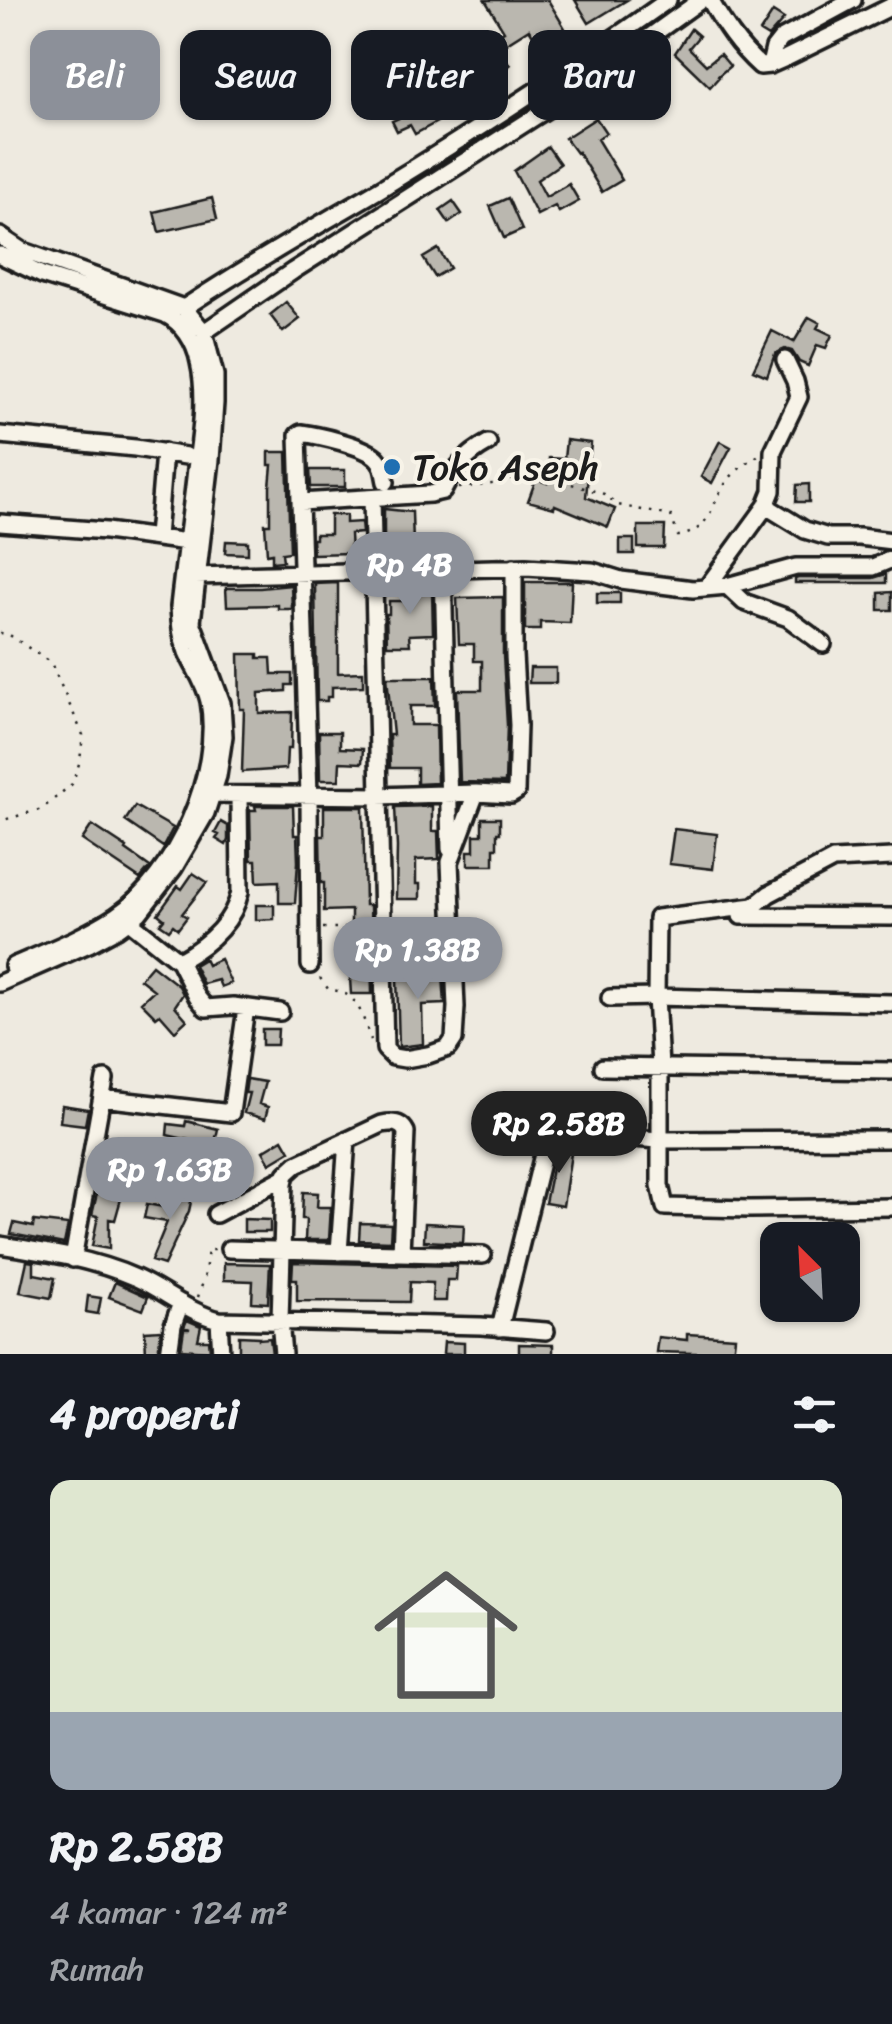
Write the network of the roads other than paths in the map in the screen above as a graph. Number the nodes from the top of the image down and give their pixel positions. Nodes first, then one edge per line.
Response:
1 (668, 0) edge
2 (701, 0) edge
3 (710, 0) edge
4 (845, 4) edge
5 (892, 6) edge
6 (848, 28) junction
7 (770, 65) junction
8 (0, 236) edge
9 (0, 255) edge
10 (184, 308) junction
11 (204, 332) junction
12 (785, 360) dead end
13 (0, 435) edge
14 (488, 444) dead end
15 (164, 452) junction
16 (186, 456) dead end
17 (386, 482) dead end
18 (372, 498) junction
19 (301, 502) junction
20 (766, 506) junction
21 (0, 523) edge
22 (157, 537) junction
23 (892, 541) edge
24 (187, 542) junction
25 (892, 559) edge
26 (514, 567) junction
27 (444, 568) junction
28 (375, 570) junction
29 (303, 572) junction
30 (196, 576) junction
31 (727, 586) junction
32 (706, 587) junction
33 (823, 644) dead end
34 (476, 793) junction
35 (449, 794) junction
36 (207, 795) junction
37 (239, 795) junction
38 (309, 796) junction
39 (378, 796) junction
40 (892, 857) edge
41 (450, 862) junction
42 (892, 917) edge
43 (657, 918) junction
44 (129, 920) junction
45 (179, 962) junction
46 (310, 965) road end
47 (0, 972) edge
48 (0, 983) edge
49 (656, 997) junction
50 (610, 998) dead end
51 (892, 1003) edge
52 (246, 1008) junction
53 (280, 1012) dead end
54 (660, 1066) junction
55 (603, 1067) dead end
56 (892, 1070) edge
57 (105, 1080) dead end
58 (102, 1098) junction
59 (552, 1118) dead end
60 (619, 1138) dead end
61 (347, 1140) junction
62 (659, 1140) junction
63 (892, 1140) edge
64 (91, 1164) junction
65 (285, 1177) junction
66 (187, 1180) dead end
67 (892, 1207) edge
68 (216, 1214) dead end
69 (0, 1245) edge
70 (229, 1249) road end
71 (283, 1250) junction
72 (339, 1252) junction
73 (401, 1253) junction
74 (484, 1255) dead end
75 (73, 1259) junction
76 (187, 1308) junction
77 (218, 1320) junction
78 (280, 1321) junction
79 (500, 1328) junction
80 (546, 1331) dead end
81 (168, 1354) edge
82 (220, 1354) edge
83 (283, 1354) edge

1 - 10 street
2 - 11 street
3 - 7 street
4 - 6 street
4 - 7 street
5 - 6 street
6 - 7 street
8 - 10 street
9 - 24 street
10 - 11 street
11 - 30 street
12 - 20 street
13 - 15 street
14 - 18 street
15 - 16 street
15 - 22 street
17 - 19 street
18 - 19 street
18 - 28 street
19 - 29 street
20 - 23 street
20 - 32 street
21 - 22 street
22 - 24 street
24 - 36 street
25 - 31 street
26 - 27 street
26 - 32 street
26 - 34 street
27 - 28 street
27 - 35 street
28 - 29 street
28 - 39 street
29 - 30 street
29 - 38 street
30 - 36 street
31 - 32 street
31 - 33 street
34 - 35 street
34 - 41 street
35 - 39 street
35 - 41 street
36 - 37 street
36 - 44 street
36 - 47 street
37 - 38 street
37 - 45 street
38 - 39 street
38 - 46 street
39 - 41 street
40 - 43 street
42 - 43 street
43 - 49 street
44 - 45 street
44 - 48 street
45 - 52 street
49 - 50 street
49 - 51 street
49 - 54 street
52 - 53 street
52 - 58 street
54 - 55 street
54 - 56 street
54 - 62 street
57 - 58 street
58 - 64 street
59 - 79 street
60 - 62 street
61 - 65 street
61 - 72 street
61 - 73 street
62 - 63 street
62 - 67 street
64 - 66 street
64 - 75 street
65 - 68 street
65 - 71 street
69 - 75 street
70 - 71 street
71 - 72 street
71 - 78 street
72 - 73 street
73 - 74 street
75 - 76 street
76 - 77 street
76 - 81 street
77 - 78 street
77 - 82 street
78 - 79 street
78 - 83 street
79 - 80 street

